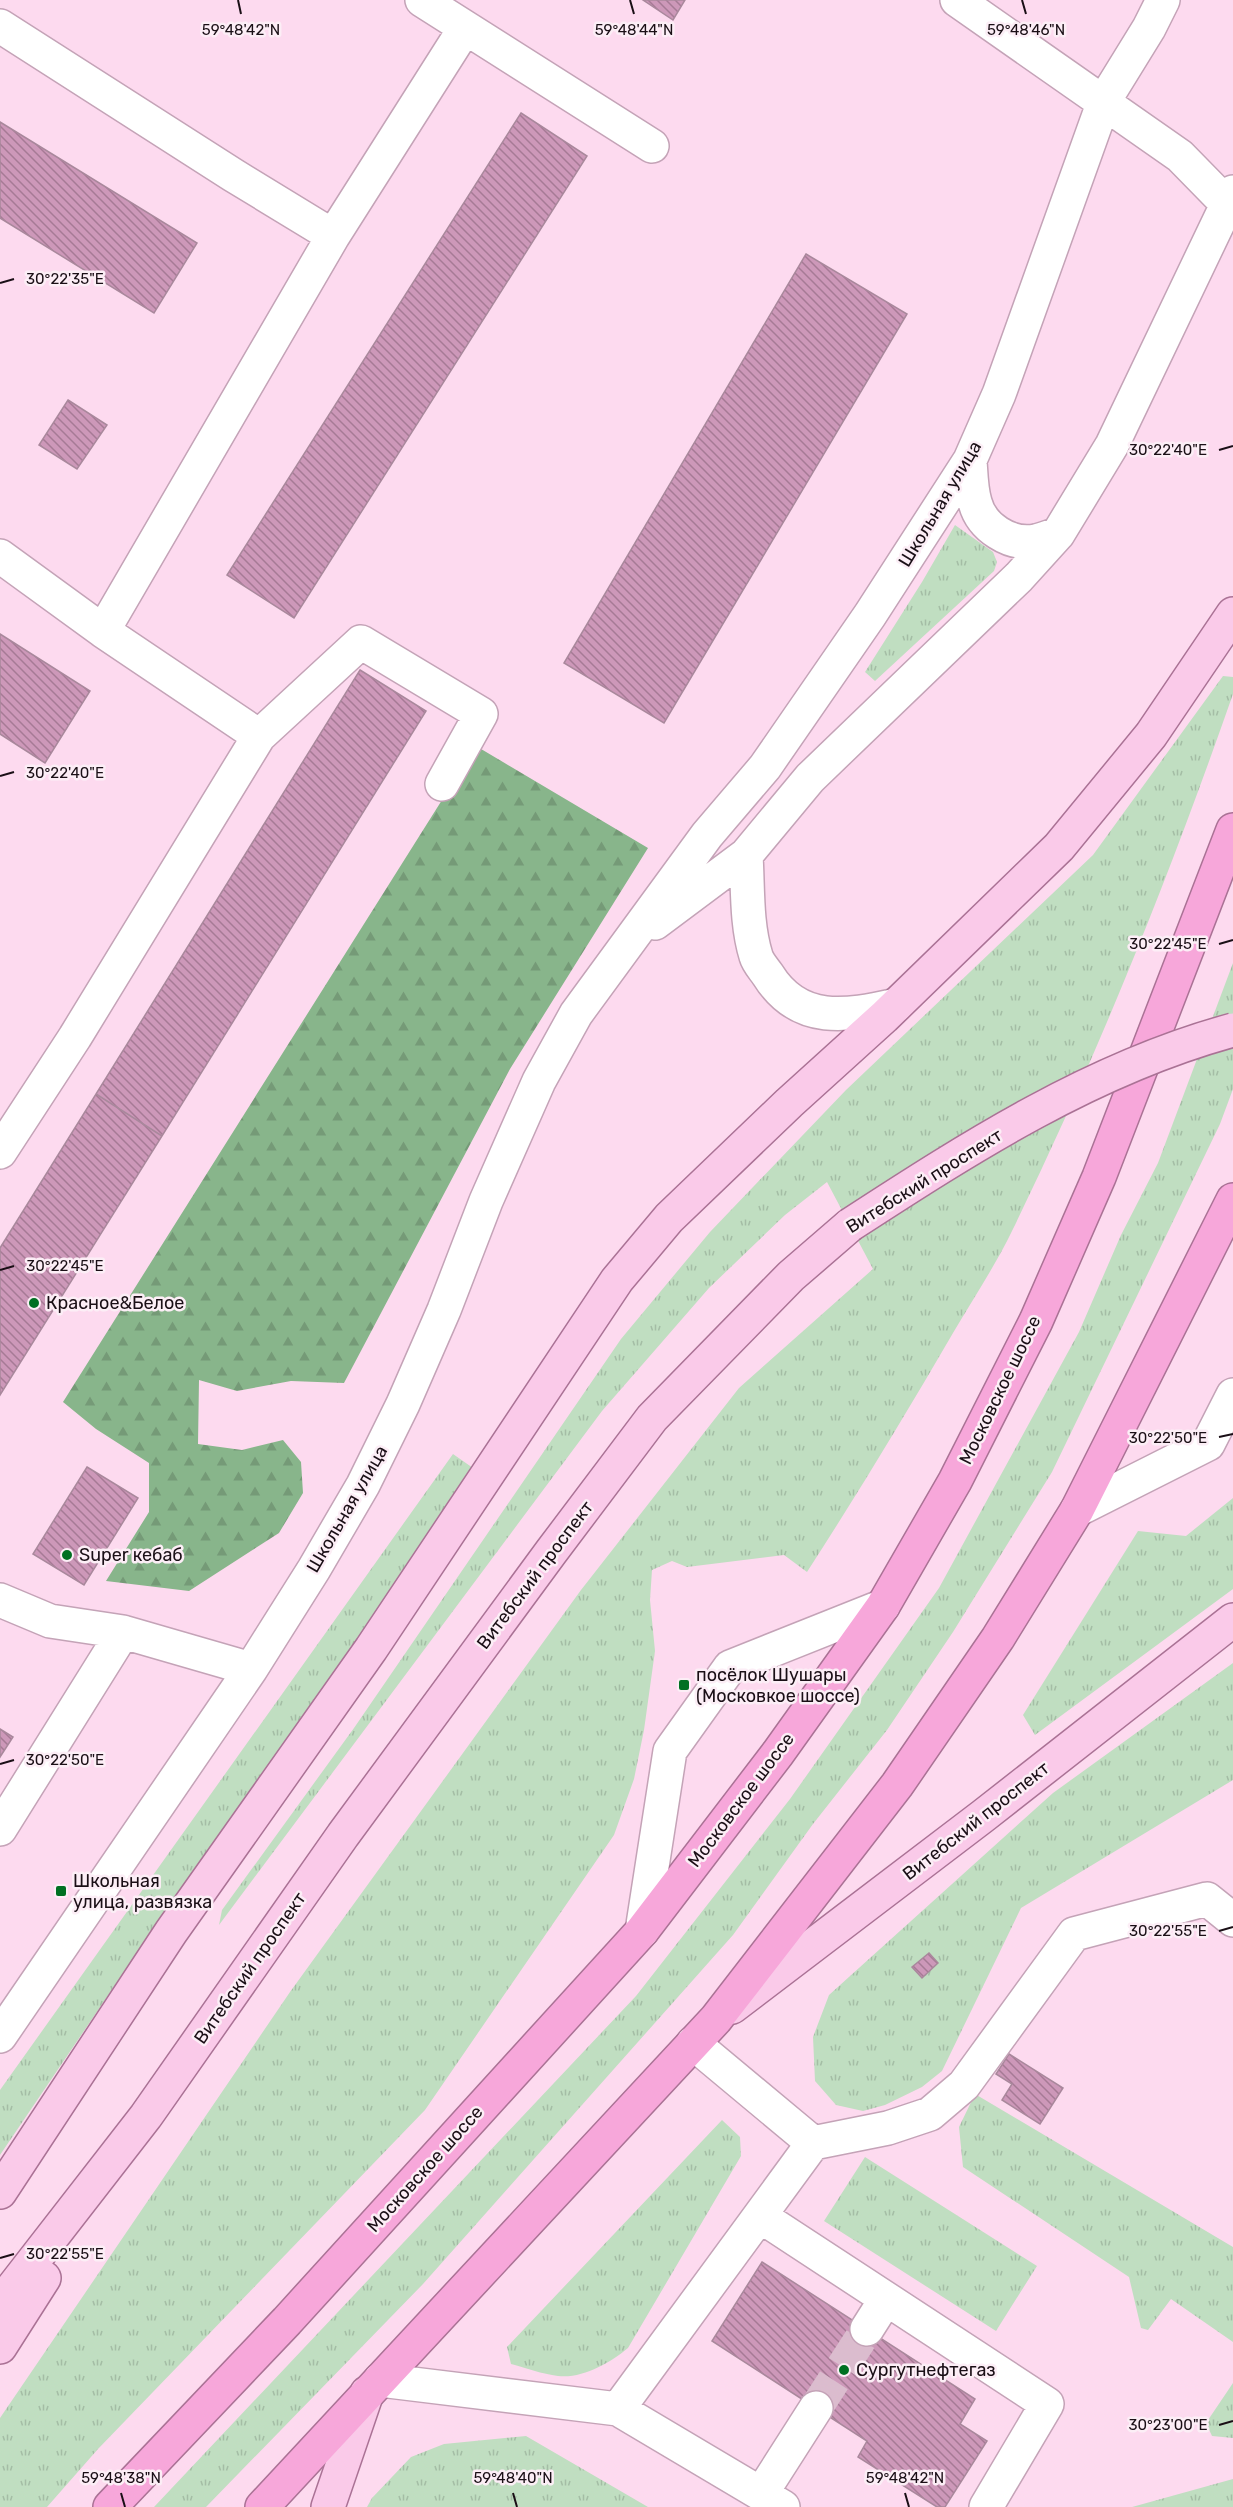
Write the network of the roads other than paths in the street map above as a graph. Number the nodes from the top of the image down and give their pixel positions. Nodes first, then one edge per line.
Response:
1 (422, 0) edge
2 (957, 0) edge
3 (1163, 0) edge
4 (0, 26) edge
5 (465, 28) junction
6 (1104, 101) junction
7 (652, 146) dead end
8 (1230, 198) edge
9 (333, 236) junction
10 (970, 460) junction
11 (1058, 534) junction
12 (0, 556) edge
13 (1233, 614) edge
14 (103, 631) junction
15 (259, 736) junction
16 (441, 784) dead end
17 (1233, 830) edge
18 (746, 855) junction
19 (625, 945) junction
20 (896, 1005) junction
21 (1233, 1030) edge
22 (0, 1152) edge
23 (1233, 1200) edge
24 (1233, 1395) edge
25 (1077, 1510) junction
26 (0, 1600) edge
27 (883, 1606) junction
28 (1233, 1620) edge
29 (123, 1632) junction
30 (251, 1669) junction
31 (0, 1829) edge
32 (1233, 1920) edge
33 (642, 1931) junction
34 (716, 2019) junction
35 (0, 2036) edge
36 (693, 2043) junction
37 (146, 2116) junction
38 (813, 2143) junction
39 (0, 2192) edge
40 (760, 2216) junction
41 (886, 2299) junction
42 (0, 2304) edge
43 (867, 2329) tunnel mouth
44 (0, 2347) edge
45 (373, 2387) junction
46 (816, 2408) tunnel mouth
47 (618, 2409) junction
48 (772, 2501) edge
49 (110, 2507) edge
50 (262, 2507) edge
51 (328, 2507) edge
52 (986, 2507) edge

1 - 5 street
2 - 6 street
3 - 6 street, Школьная улица
4 - 9 street
5 - 7 street
5 - 9 street
6 - 8 street
6 - 10 street, Школьная улица
8 - 11 street, Школьная улица
9 - 14 street
10 - 11 street
10 - 19 street, Школьная улица
11 - 18 street, Школьная улица
12 - 14 street
13 - 20 main road
14 - 15 street
15 - 16 street
15 - 22 street
17 - 27 highway, Московское шоссе
18 - 19 street, Школьная улица
18 - 20 street
19 - 30 street, Школьная улица
20 - 39 main road
21 - 37 main road, Витебский проспект, bridge
23 - 25 highway
24 - 25 street
25 - 34 highway
26 - 29 street
27 - 33 highway, Московское шоссе
27 - 33 street
28 - 34 main road, Витебский проспект
29 - 30 street
29 - 31 street
30 - 35 street, Школьная улица
32 - 38 street
33 - 49 highway, Московское шоссе
34 - 36 highway
36 - 38 street
36 - 45 highway
37 - 42 main road, Витебский проспект
37 - 44 main road
38 - 40 street
40 - 41 street
40 - 47 street
41 - 43 street
41 - 52 street
45 - 47 street
45 - 50 highway
45 - 51 main road
46 - 48 street
47 - 48 street

